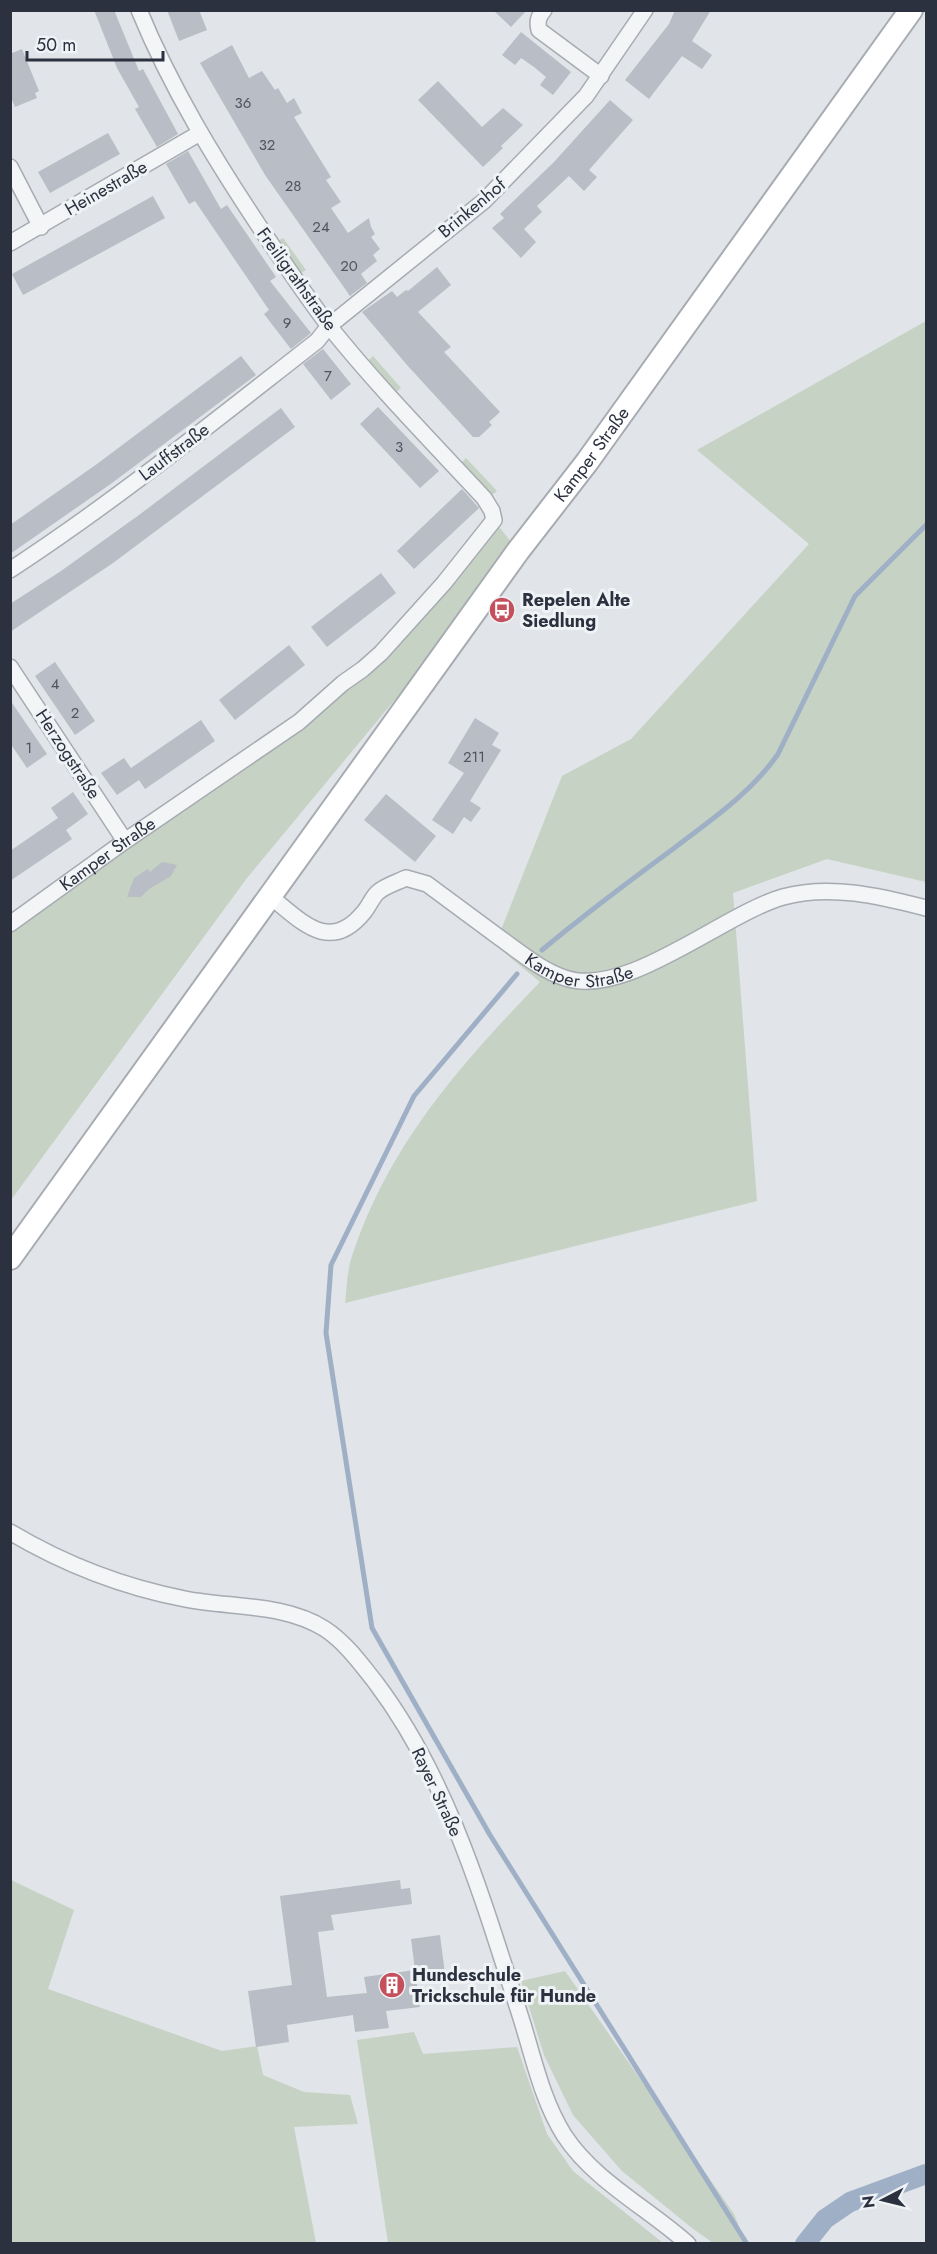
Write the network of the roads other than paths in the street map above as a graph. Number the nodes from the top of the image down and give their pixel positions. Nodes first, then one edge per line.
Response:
1 (139, 10) edge
2 (544, 10) edge
3 (645, 10) edge
4 (911, 10) edge
5 (601, 76) junction
6 (200, 133) junction
7 (10, 167) edge
8 (41, 226) junction
9 (10, 243) edge
10 (329, 326) junction
11 (494, 520) joint
12 (10, 570) edge
13 (10, 667) edge
14 (125, 841) junction
15 (271, 897) junction
16 (927, 908) edge
17 (10, 924) edge
18 (10, 1258) edge
19 (10, 1532) edge
20 (688, 2244) edge

1 - 6 street, Freiligrathstraße
2 - 5 street
3 - 5 street, Brinkenhof
4 - 15 main road, Kamper Straße
5 - 10 street, Brinkenhof
6 - 8 street, Heinestraße
6 - 10 street, Freiligrathstraße
7 - 8 street
8 - 9 street, Heinestraße
10 - 11 street, Freiligrathstraße
10 - 12 street, Lauffstraße
11 - 14 street, Kamper Straße
13 - 14 street, Herzogstraße
14 - 17 street, Kamper Straße
15 - 16 street, Kamper Straße
15 - 18 main road, Kamper Straße
19 - 20 street, Rayer Straße

